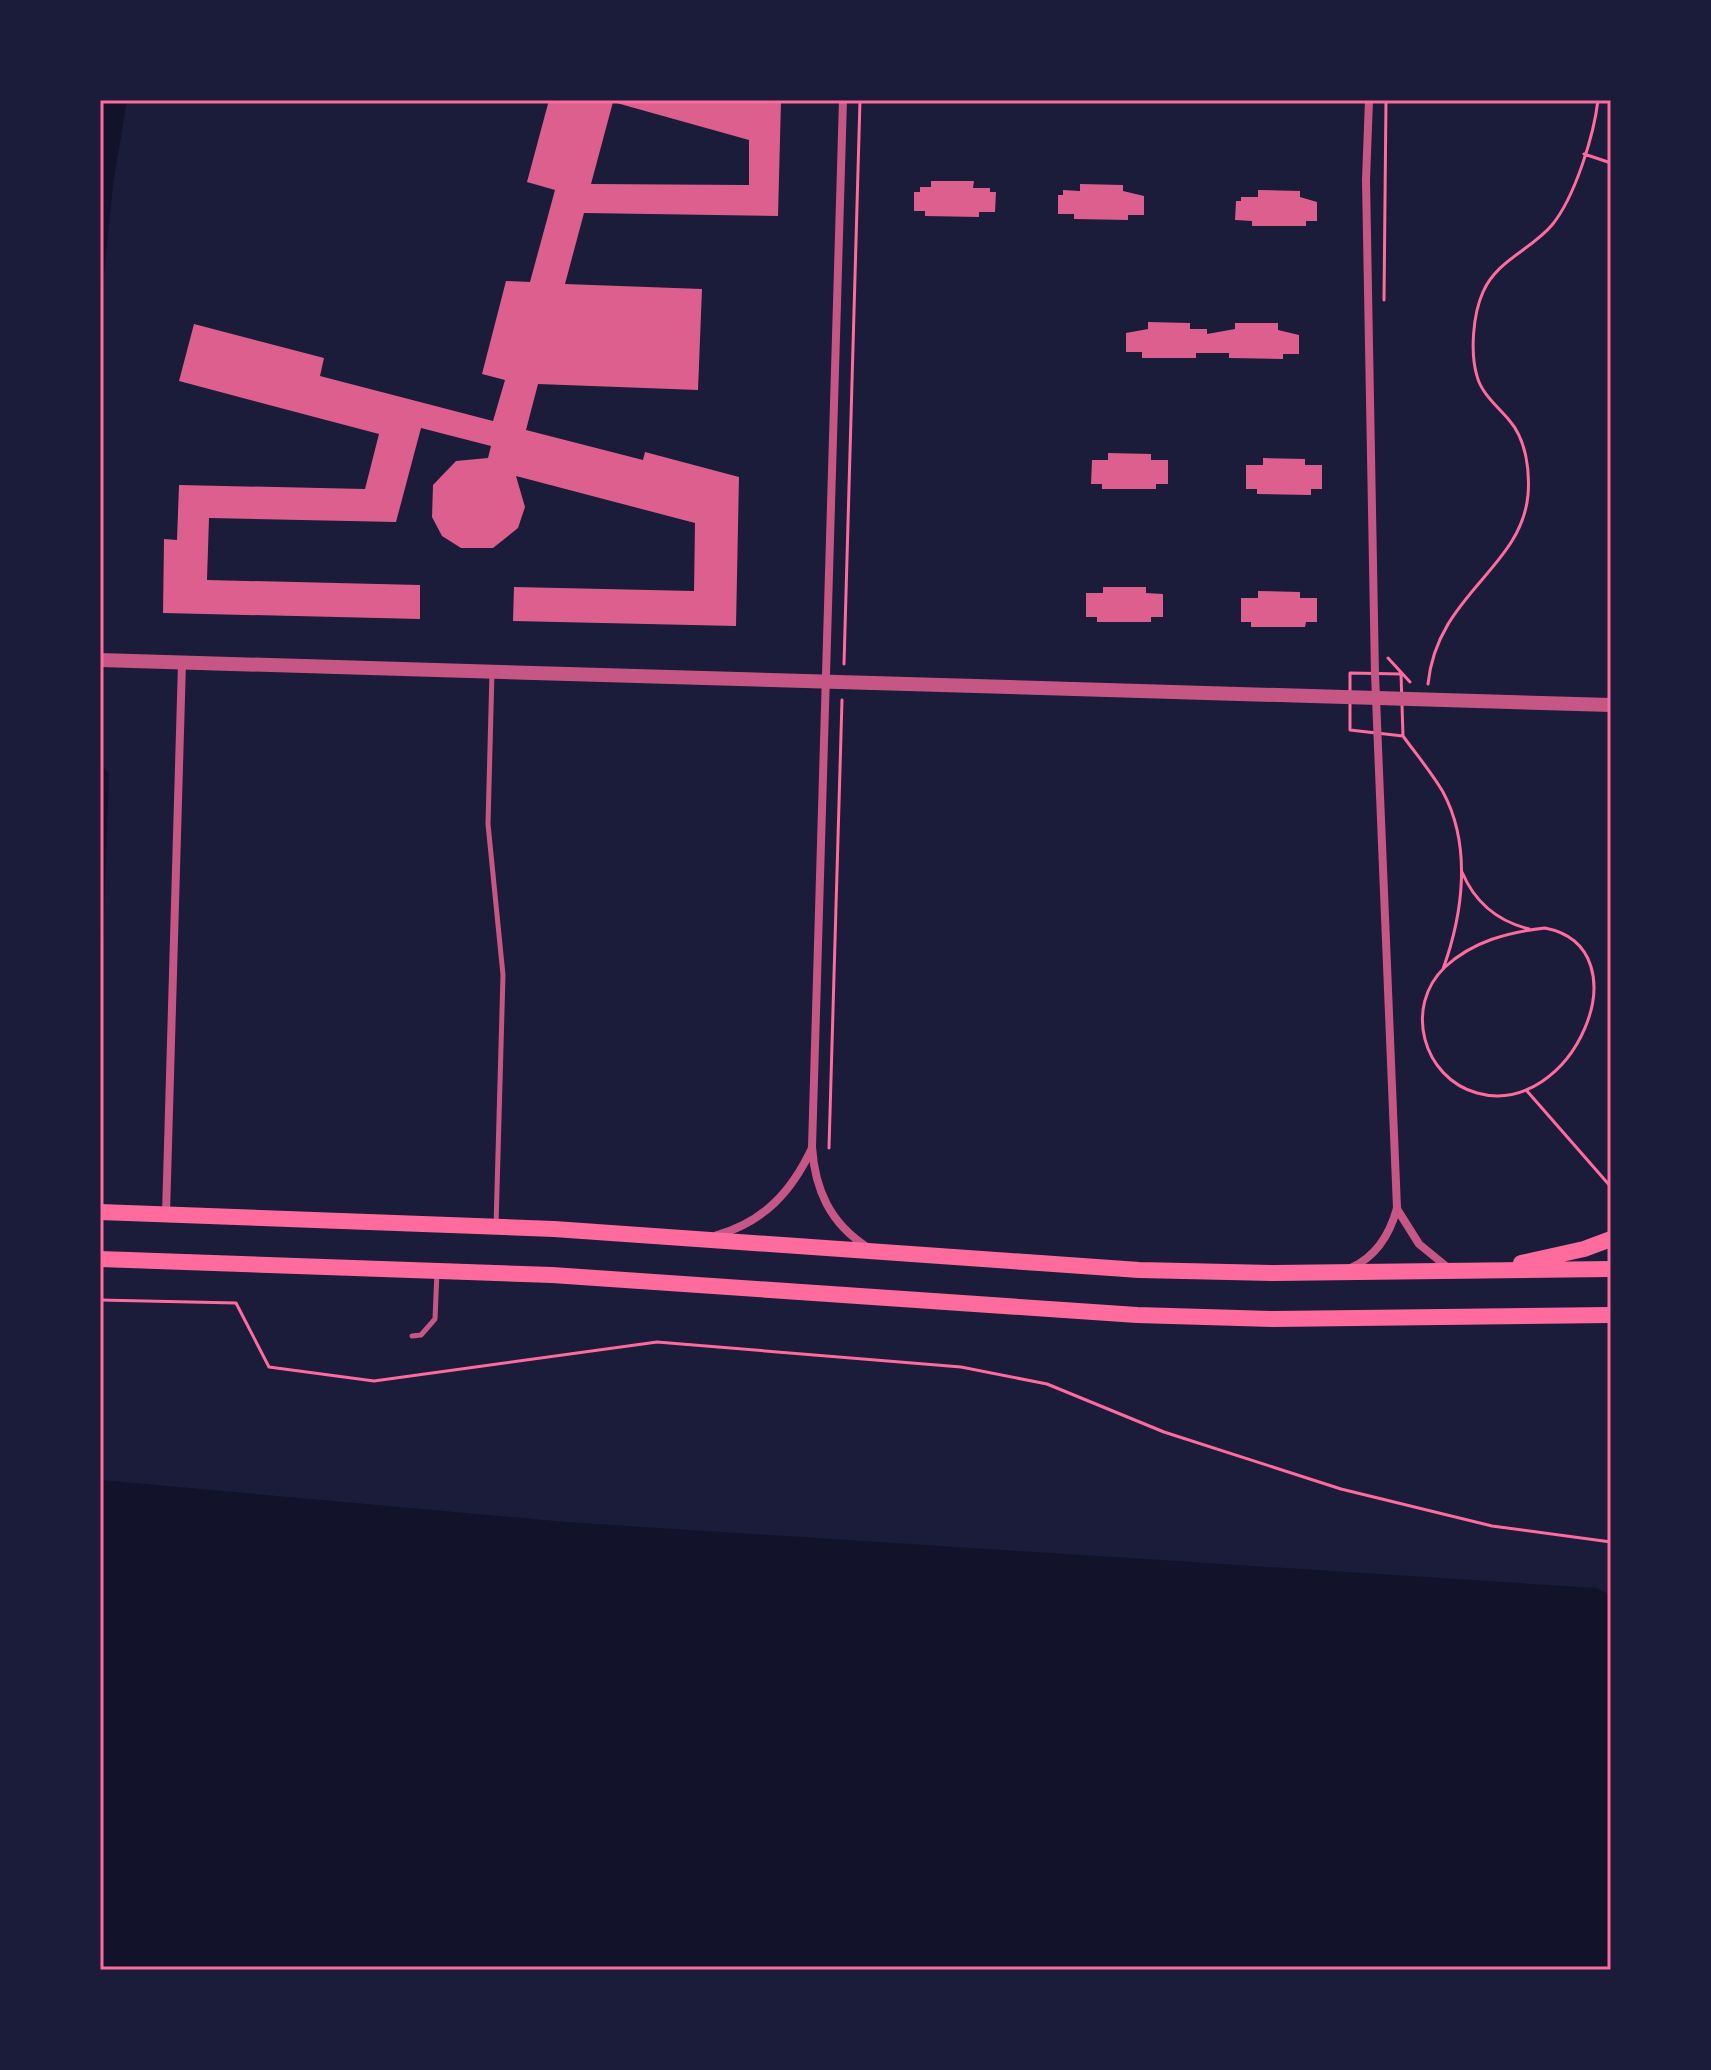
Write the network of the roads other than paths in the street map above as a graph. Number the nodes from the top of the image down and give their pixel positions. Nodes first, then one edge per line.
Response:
1 (843, 100) edge
2 (1369, 100) edge
3 (100, 660) edge
4 (182, 663) junction
5 (492, 672) junction
6 (826, 682) junction
7 (1376, 698) junction
8 (1611, 705) edge
9 (812, 1147) junction
10 (1397, 1208) junction
11 (100, 1212) edge
12 (166, 1215) junction
13 (496, 1227) junction
14 (705, 1239) junction
15 (1611, 1239) edge
16 (873, 1251) junction
17 (100, 1259) edge
18 (1611, 1269) edge
19 (1452, 1270) junction
20 (1488, 1270) junction
21 (437, 1271) junction
22 (1344, 1271) junction
23 (1611, 1315) edge
24 (412, 1336) dead end

1 - 6 street
2 - 7 street
3 - 4 street
4 - 5 street
4 - 12 street
5 - 6 street
5 - 13 lane
6 - 7 street
6 - 9 street
7 - 8 street
7 - 10 street
9 - 14 street
9 - 16 street
10 - 19 street
10 - 22 street
11 - 12 main road
12 - 13 main road
13 - 14 main road
14 - 16 main road
15 - 20 main road
16 - 22 main road
17 - 21 main road
18 - 20 main road
19 - 20 main road
19 - 22 main road
21 - 23 main road
21 - 24 lane

